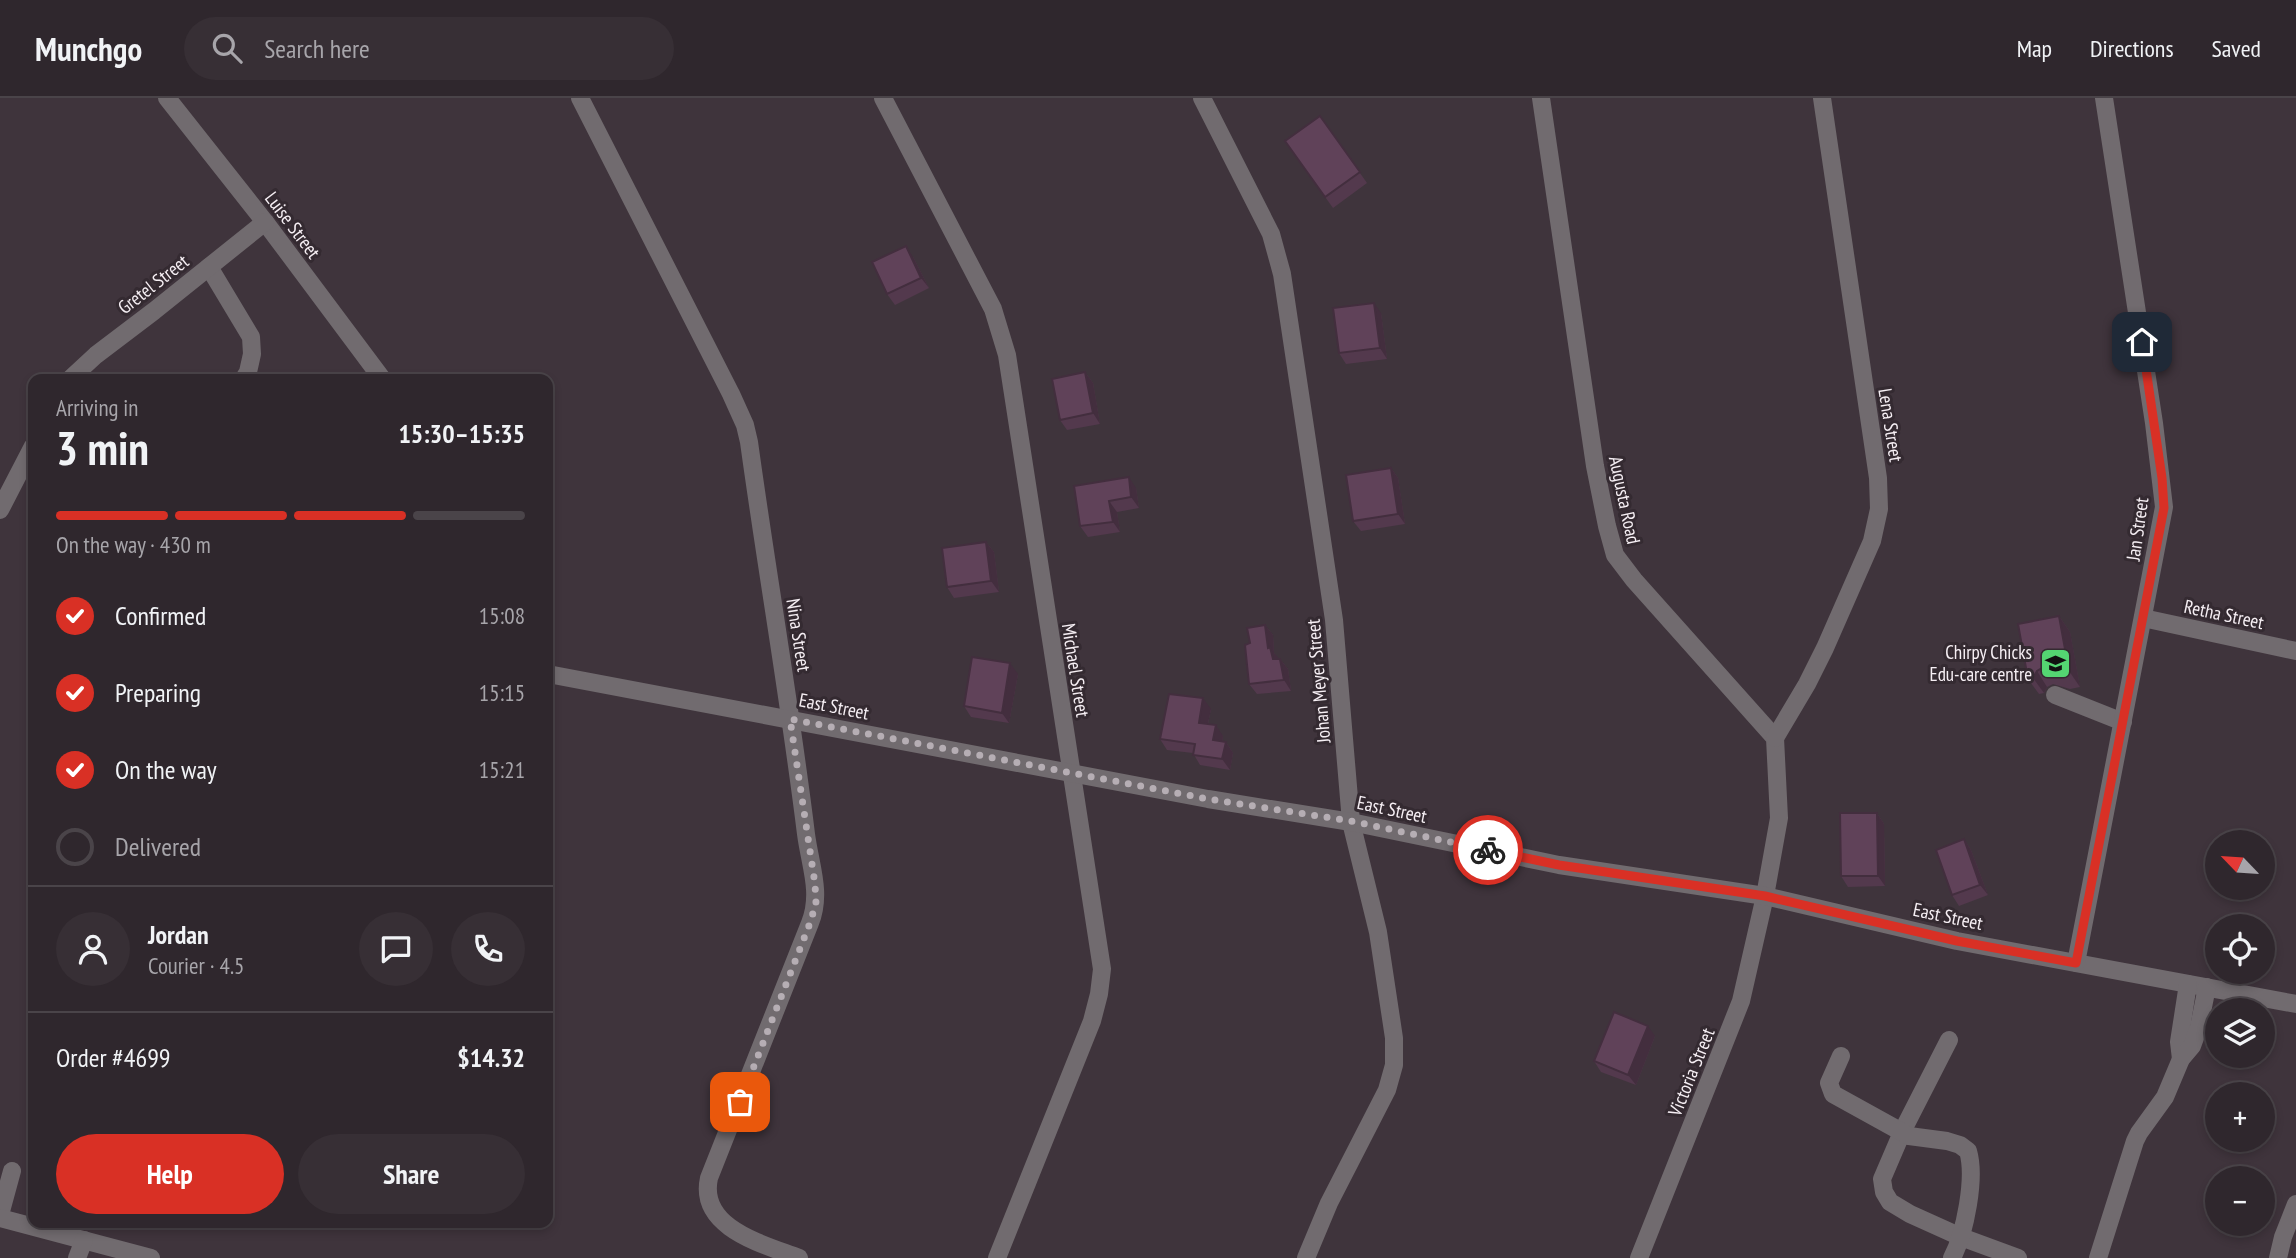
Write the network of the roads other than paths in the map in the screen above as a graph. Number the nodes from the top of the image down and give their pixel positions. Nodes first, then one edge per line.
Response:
1 (167, 98) edge
2 (580, 98) edge
3 (883, 98) edge
4 (1202, 98) edge
5 (1541, 98) edge
6 (1822, 98) edge
7 (2104, 98) edge
8 (265, 222) junction
9 (209, 267) junction
10 (75, 374) edge
11 (247, 374) edge
12 (379, 374) edge
13 (28, 456) edge
14 (0, 510) edge
15 (2143, 618) junction
16 (2296, 651) edge
17 (554, 675) edge
18 (2055, 695) dead end
19 (790, 719) junction
20 (2123, 722) junction
21 (1774, 738) junction
22 (1070, 772) junction
23 (1351, 821) junction
24 (1765, 896) junction
25 (2076, 963) junction
26 (2188, 984) junction
27 (2207, 988) junction
28 (2296, 1004) edge
29 (1949, 1040) dead end
30 (1841, 1056) dead end
31 (2181, 1059) junction
32 (1903, 1130) junction
33 (12, 1171) dead end
34 (2296, 1204) edge
35 (0, 1216) edge
36 (28, 1222) edge
37 (51, 1228) edge
38 (1961, 1237) junction
39 (84, 1240) junction
40 (2284, 1254) edge
41 (77, 1258) edge
42 (151, 1258) edge
43 (799, 1258) edge
44 (997, 1258) edge
45 (1306, 1258) edge
46 (1639, 1258) edge
47 (1952, 1258) edge
48 (2018, 1258) edge
49 (2098, 1258) edge

1 - 8 street, Luise Street
2 - 19 street, Nina Street
3 - 22 street, Michael Street
4 - 23 street, Johan Meyer Street
5 - 21 street, Augusta Road
6 - 21 street, Lena Street
7 - 15 street, Jan Street
8 - 9 street, Gretel Street
8 - 12 street, Luise Street
9 - 10 street, Gretel Street
9 - 11 street
13 - 14 street
15 - 16 street, Retha Street
15 - 20 street, Jan Street
17 - 19 street, East Street
18 - 20 street
19 - 22 street, East Street
19 - 43 street, Nina Street
20 - 25 street, Jan Street
21 - 24 street
22 - 23 street, East Street
22 - 44 street, Michael Street
23 - 24 street, East Street
23 - 45 street, Johan Meyer Street
24 - 25 street, East Street
24 - 46 street, Victoria Street
25 - 26 street, East Street
26 - 27 street, East Street
26 - 31 street
27 - 28 street, East Street
27 - 31 street
29 - 32 street
30 - 32 street
31 - 49 street
32 - 38 street
32 - 38 street
33 - 35 street
34 - 40 street
35 - 36 street
37 - 39 street
38 - 47 street
38 - 48 street
39 - 41 street
39 - 42 street

